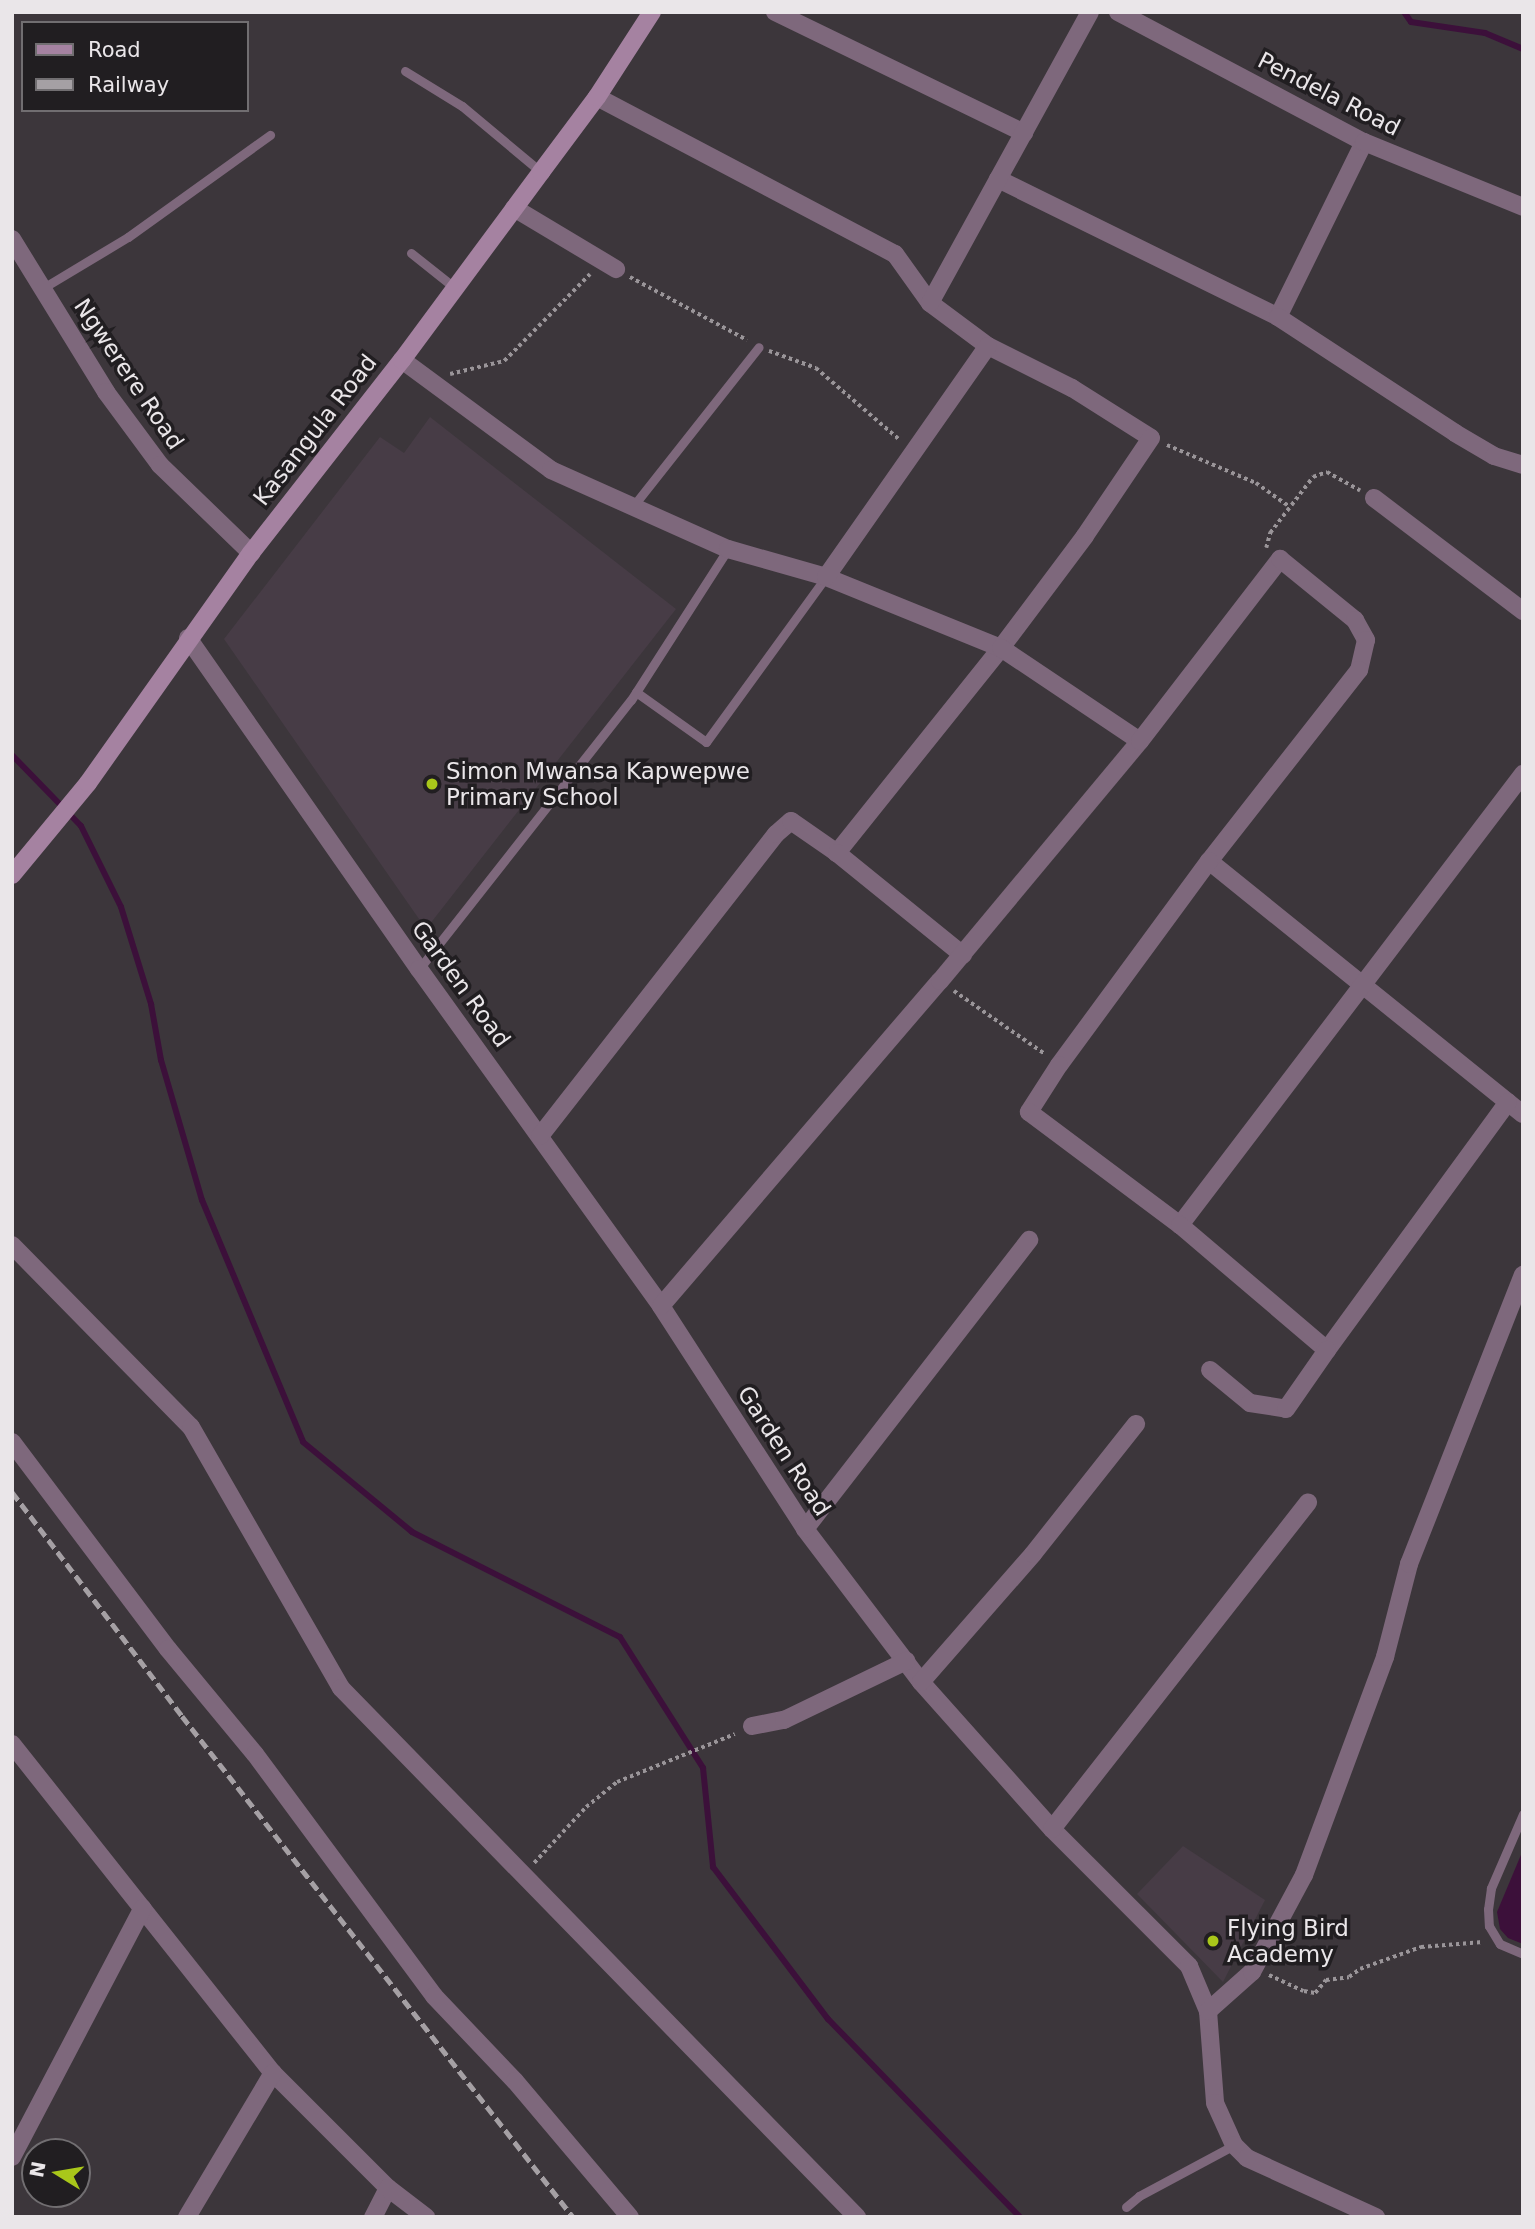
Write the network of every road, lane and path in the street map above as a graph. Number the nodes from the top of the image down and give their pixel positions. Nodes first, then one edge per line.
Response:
1 (652, 12) edge
2 (775, 12) edge
3 (1090, 12) edge
4 (1118, 12) edge
5 (405, 71) dead end
6 (597, 97) junction
7 (1024, 132) junction
8 (270, 135) dead end
9 (1364, 142) junction
10 (541, 173) junction
11 (998, 180) junction
12 (1523, 207) edge
13 (514, 208) junction
14 (12, 239) edge
15 (411, 253) dead end
16 (616, 269) junction
17 (43, 288) junction
18 (455, 288) junction
19 (930, 303) junction
20 (1278, 317) junction
21 (988, 346) junction
22 (759, 347) junction
23 (401, 360) junction
24 (430, 381) junction
25 (1151, 438) junction
26 (912, 450) junction
27 (1523, 464) edge
28 (1374, 498) joint
29 (634, 505) junction
30 (1290, 507) junction
31 (728, 549) junction
32 (251, 553) junction
33 (1275, 563) junction
34 (826, 577) junction
35 (1523, 611) edge
36 (188, 638) junction
37 (1001, 648) junction
38 (636, 692) junction
39 (1140, 741) junction
40 (1523, 774) edge
41 (837, 853) junction
42 (1209, 861) junction
43 (12, 875) edge
44 (963, 955) junction
45 (419, 970) junction
46 (940, 981) junction
47 (1362, 985) junction
48 (1059, 1065) junction
49 (1508, 1102) junction
50 (1523, 1114) edge
51 (540, 1136) junction
52 (1180, 1225) junction
53 (1029, 1240) dead end
54 (12, 1245) edge
55 (1523, 1275) edge
56 (661, 1306) junction
57 (1327, 1350) junction
58 (1210, 1370) dead end
59 (1136, 1424) dead end
60 (12, 1442) edge
61 (1308, 1503) dead end
62 (806, 1529) junction
63 (906, 1661) junction
64 (921, 1682) junction
65 (752, 1726) joint
66 (12, 1744) edge
67 (1523, 1814) edge
68 (1052, 1829) junction
69 (523, 1875) junction
70 (143, 1908) junction
71 (1500, 1944) junction
72 (1523, 1954) edge
73 (1254, 1969) junction
74 (1208, 2011) junction
75 (273, 2073) junction
76 (1234, 2145) junction
77 (13, 2155) edge
78 (388, 2188) junction
79 (1126, 2207) dead end
80 (187, 2217) edge
81 (373, 2217) edge
82 (426, 2217) edge
83 (630, 2217) edge
84 (858, 2217) edge
85 (1376, 2217) edge

1 - 6 main road, Kasangula Road
2 - 7 street
3 - 7 street
4 - 9 street, Pendela Road
5 - 10 lane
6 - 10 main road, Kasangula Road
6 - 19 street
7 - 11 street
8 - 17 lane
9 - 12 street, Pendela Road
9 - 20 street
10 - 13 main road, Kasangula Road
11 - 19 street
11 - 20 street
13 - 16 street
13 - 18 main road, Kasangula Road
14 - 17 street, Ngwerere Road
15 - 18 lane
16 - 22 path
16 - 24 path
17 - 32 street, Ngwerere Road
18 - 23 main road, Kasangula Road
19 - 21 street
20 - 27 street
21 - 25 street
21 - 26 street
22 - 26 path
22 - 29 lane
23 - 24 street
23 - 32 main road, Kasangula Road
24 - 29 street
25 - 30 path
25 - 37 street
26 - 34 street
28 - 30 path
28 - 35 street
29 - 31 street
30 - 33 path
31 - 34 street
31 - 38 lane
32 - 36 main road, Kasangula Road
33 - 39 street
33 - 42 street
34 - 37 street
34 - 38 lane
36 - 43 main road, Kasangula Road
36 - 45 street, Garden Road
37 - 39 street
37 - 41 street
38 - 45 lane
39 - 44 street
40 - 47 street
41 - 44 street
41 - 51 street
42 - 47 street
42 - 48 street
44 - 46 street
45 - 51 street, Garden Road
46 - 48 path
46 - 56 street
47 - 49 street
47 - 52 street
48 - 52 street
49 - 50 street
49 - 57 street
51 - 56 street, Garden Road
52 - 57 street
53 - 62 street
54 - 69 street
55 - 73 street
56 - 62 street, Garden Road
57 - 58 street
59 - 64 street
60 - 83 street
61 - 68 street
62 - 63 street, Garden Road
63 - 64 street, Garden Road
63 - 65 street
64 - 68 street, Garden Road
65 - 69 path
66 - 70 street
67 - 71 lane
68 - 74 street, Garden Road
69 - 84 street
70 - 75 street
70 - 77 street
71 - 72 lane
71 - 73 path
73 - 74 street
74 - 76 street, Garden Road
75 - 78 street
75 - 80 street
76 - 79 lane
76 - 85 street
78 - 81 street
78 - 82 street

